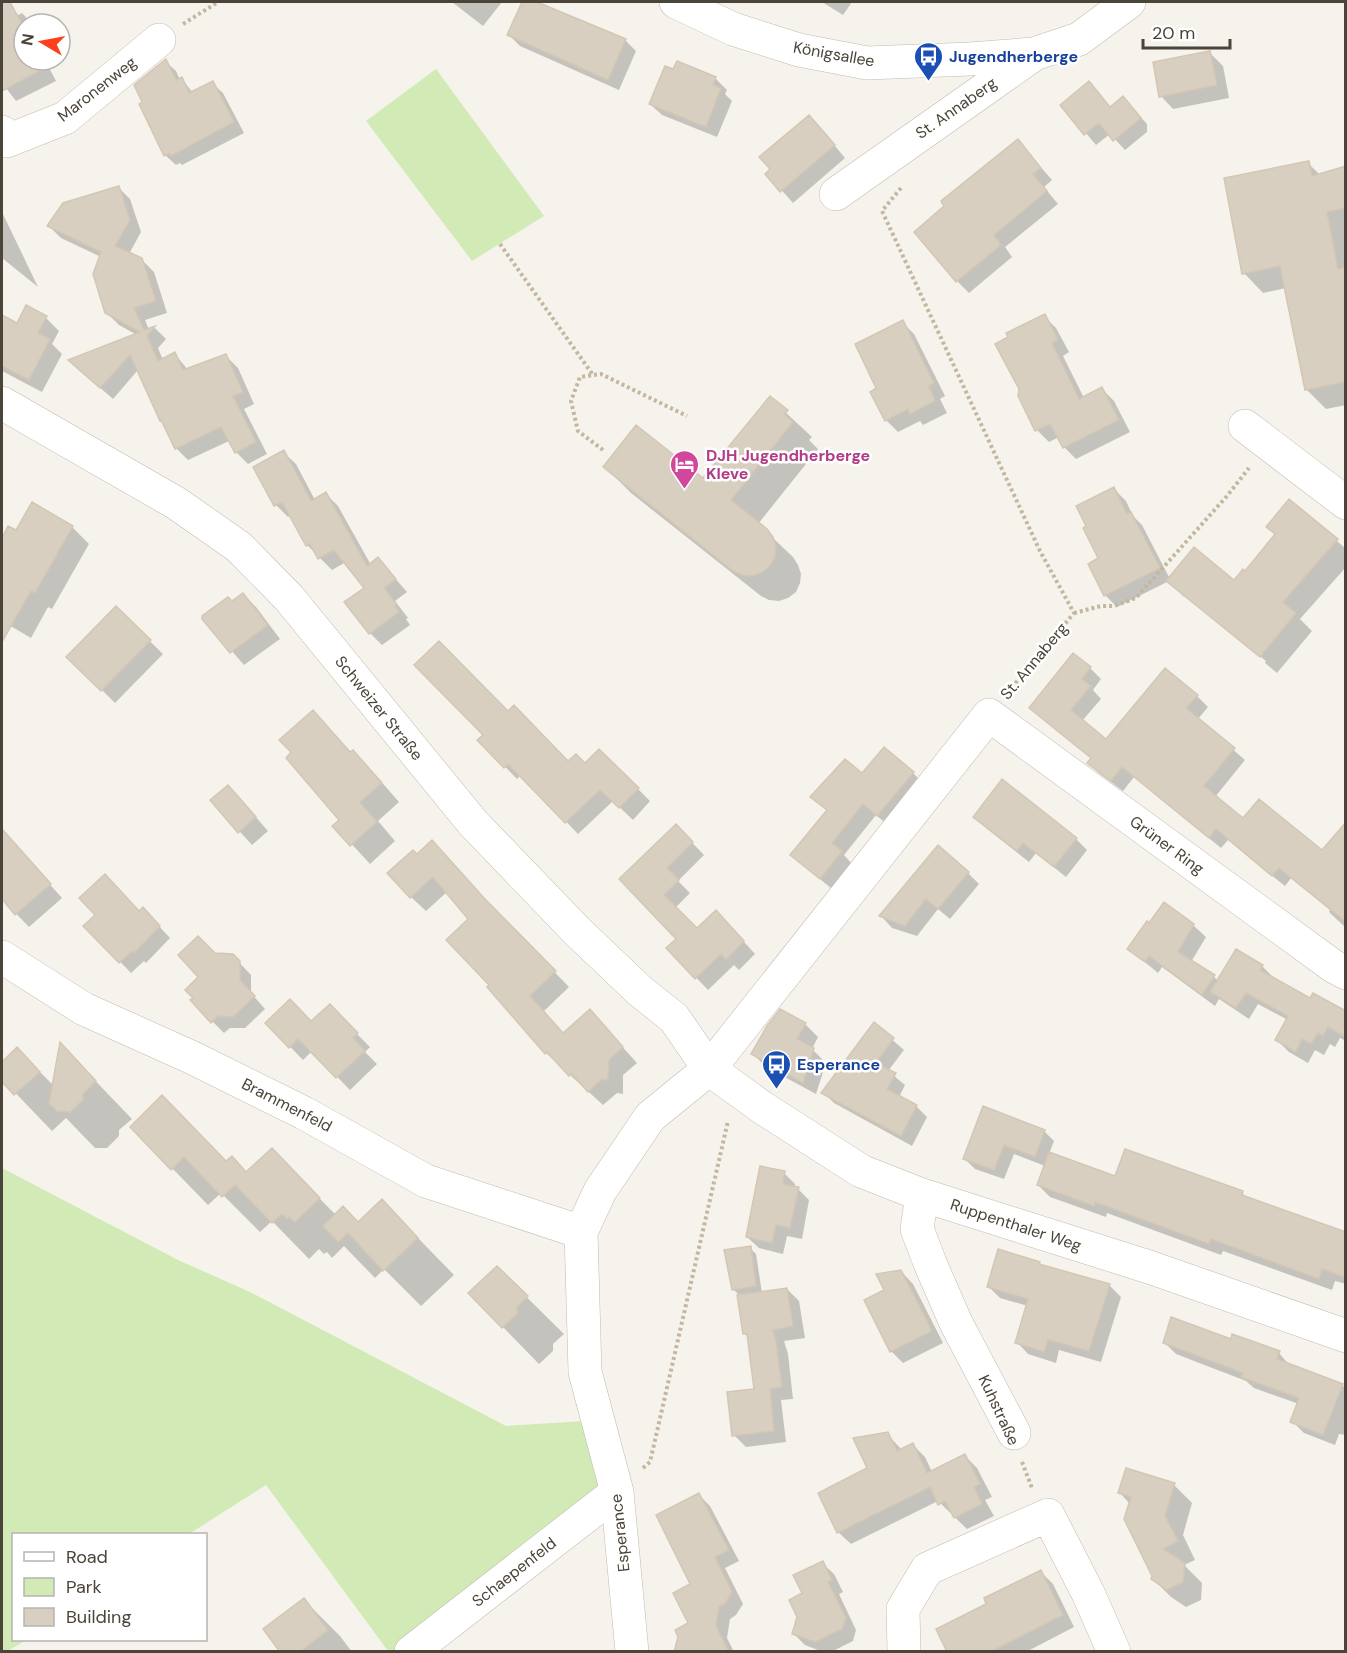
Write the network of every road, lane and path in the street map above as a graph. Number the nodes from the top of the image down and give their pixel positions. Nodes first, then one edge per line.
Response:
1 (218, 2) edge
2 (676, 2) edge
3 (1129, 2) edge
4 (159, 40) joint
5 (1034, 54) junction
6 (2, 132) edge
7 (903, 186) dead end
8 (836, 194) dead end
9 (500, 244) dead end
10 (594, 375) junction
11 (2, 403) edge
12 (687, 416) dead end
13 (1256, 435) joint
14 (603, 450) dead end
15 (1346, 503) edge
16 (1074, 613) junction
17 (989, 715) junction
18 (2, 957) edge
19 (1346, 973) edge
20 (722, 1078) junction
21 (922, 1195) junction
22 (581, 1232) junction
23 (1346, 1336) edge
24 (1014, 1432) joint
25 (617, 1492) junction
26 (1048, 1515) junction
27 (411, 1652) edge
28 (632, 1652) edge
29 (904, 1652) edge
30 (1114, 1652) edge

1 - 4 path
2 - 5 street, Königsallee
3 - 5 street, Königsallee
4 - 6 street, Maronenweg
5 - 8 street, St. Annaberg
7 - 16 path, St. Annaberg
9 - 10 path
10 - 12 path
10 - 14 path
11 - 20 street, Schweizer Straße
13 - 15 street
13 - 16 path
16 - 17 path, St. Annaberg
17 - 19 street, Grüner Ring
17 - 20 street, St. Annaberg
18 - 22 street, Brammenfeld
20 - 21 street, Ruppenthaler Weg
20 - 22 street, Esperance
20 - 25 path
21 - 23 street, Ruppenthaler Weg
21 - 24 street, Kuhstraße
22 - 25 street, Esperance
24 - 26 path, Kuhstraße
25 - 27 street, Schaepenfeld
25 - 28 street, Esperance
26 - 29 street
26 - 30 street

